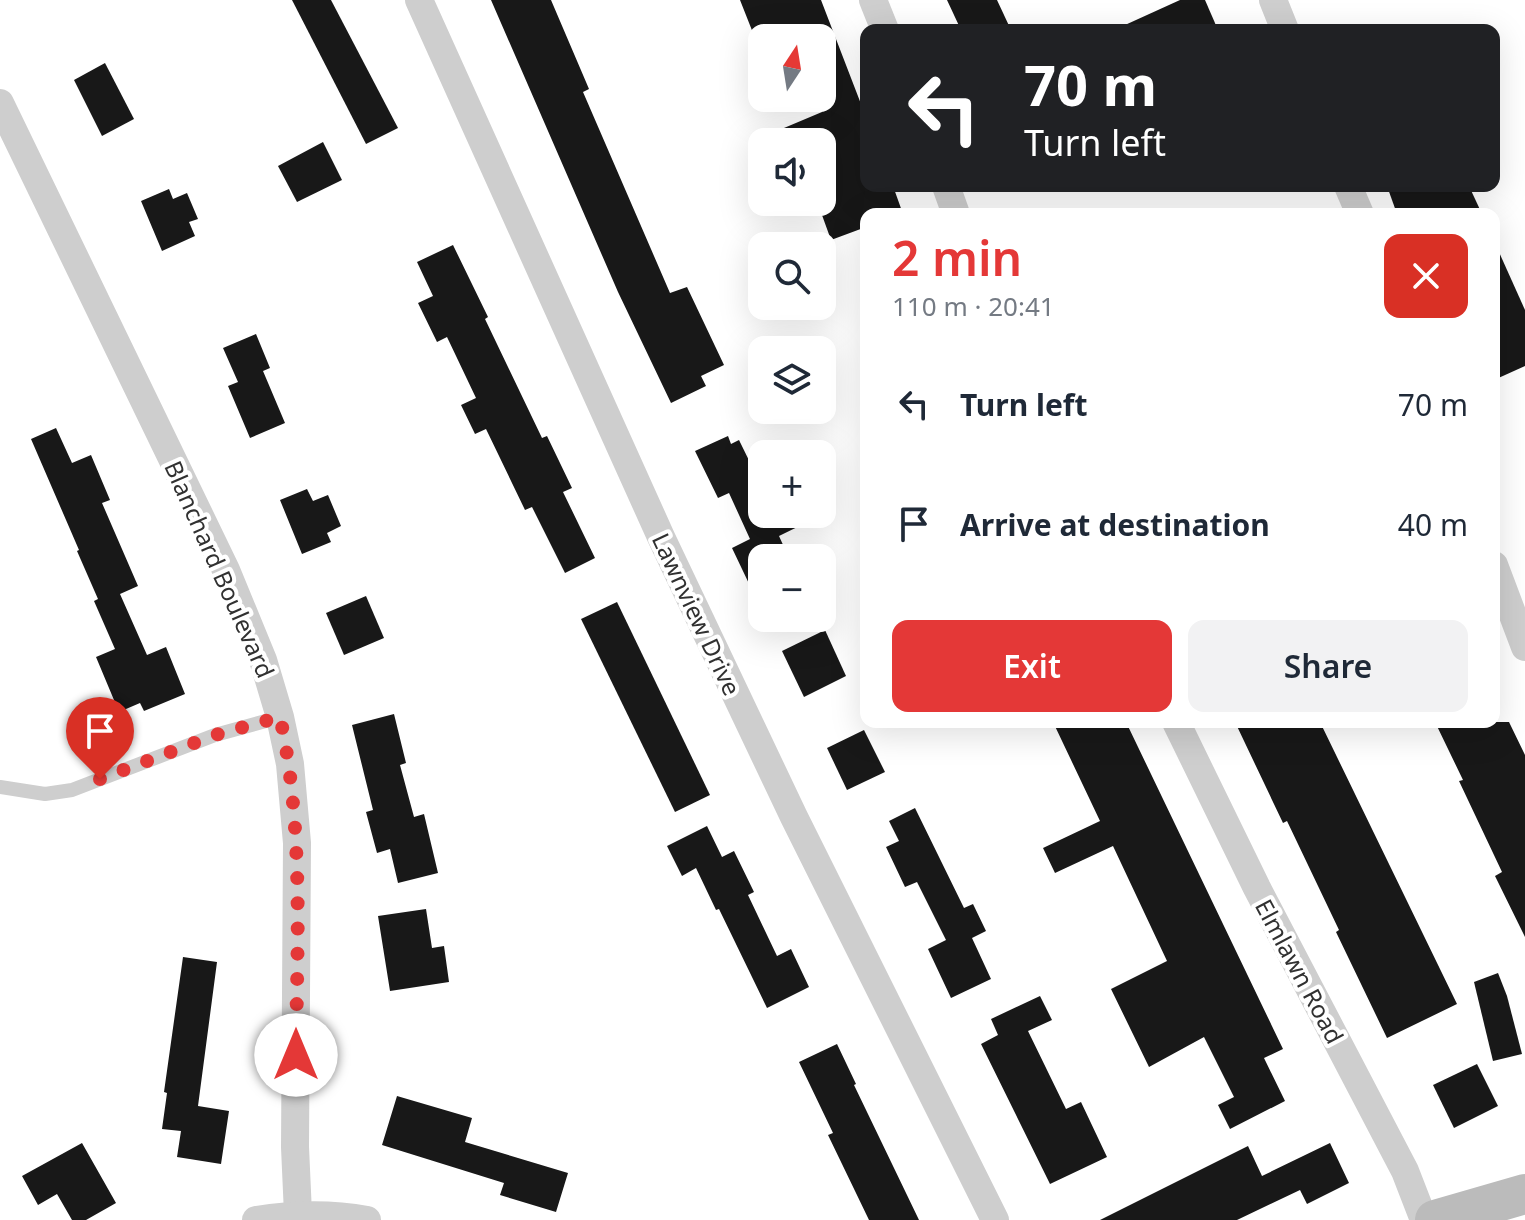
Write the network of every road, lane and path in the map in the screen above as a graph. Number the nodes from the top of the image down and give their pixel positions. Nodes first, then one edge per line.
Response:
1 (419, 0) edge
2 (873, 0) edge
3 (1273, 0) edge
4 (883, 24) edge
5 (1283, 24) edge
6 (0, 103) edge
7 (1500, 581) edge
8 (1525, 647) edge
9 (280, 717) junction
10 (1179, 728) edge
11 (0, 787) edge
12 (1525, 1194) edge
13 (298, 1214) junction
14 (256, 1220) edge
15 (367, 1220) edge
16 (995, 1220) edge
17 (1424, 1220) edge
18 (1435, 1220) edge

1 - 16 street, Lawnview Drive
2 - 4 street
3 - 5 street
6 - 9 street, Blanchard Boulevard
7 - 8 street
9 - 11 lane
9 - 13 street, Blanchard Boulevard
10 - 17 street, Elmlawn Road
12 - 18 main road
13 - 14 street
13 - 15 street

